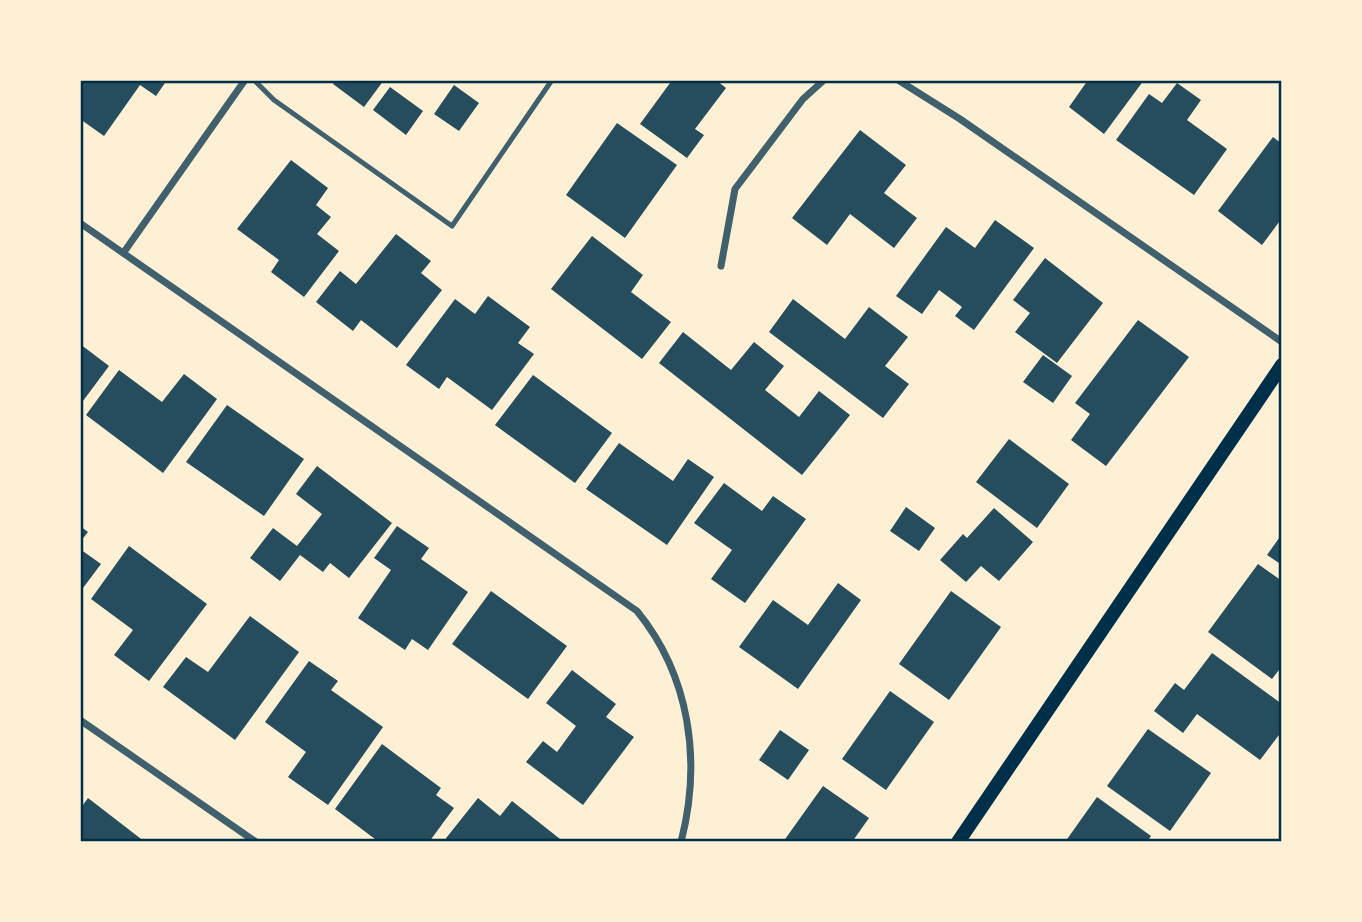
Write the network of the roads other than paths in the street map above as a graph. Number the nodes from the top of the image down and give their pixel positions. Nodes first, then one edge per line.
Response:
1 (246, 80) edge
2 (254, 80) edge
3 (552, 80) edge
4 (824, 80) edge
5 (898, 80) edge
6 (80, 223) edge
7 (124, 252) junction
8 (721, 266) dead end
9 (1282, 342) edge
10 (1282, 365) edge
11 (80, 720) edge
12 (256, 842) edge
13 (681, 842) edge
14 (958, 842) edge

1 - 7 street
2 - 3 lane
4 - 8 street
5 - 9 street
6 - 7 street
7 - 13 street
10 - 14 main road
11 - 12 street

